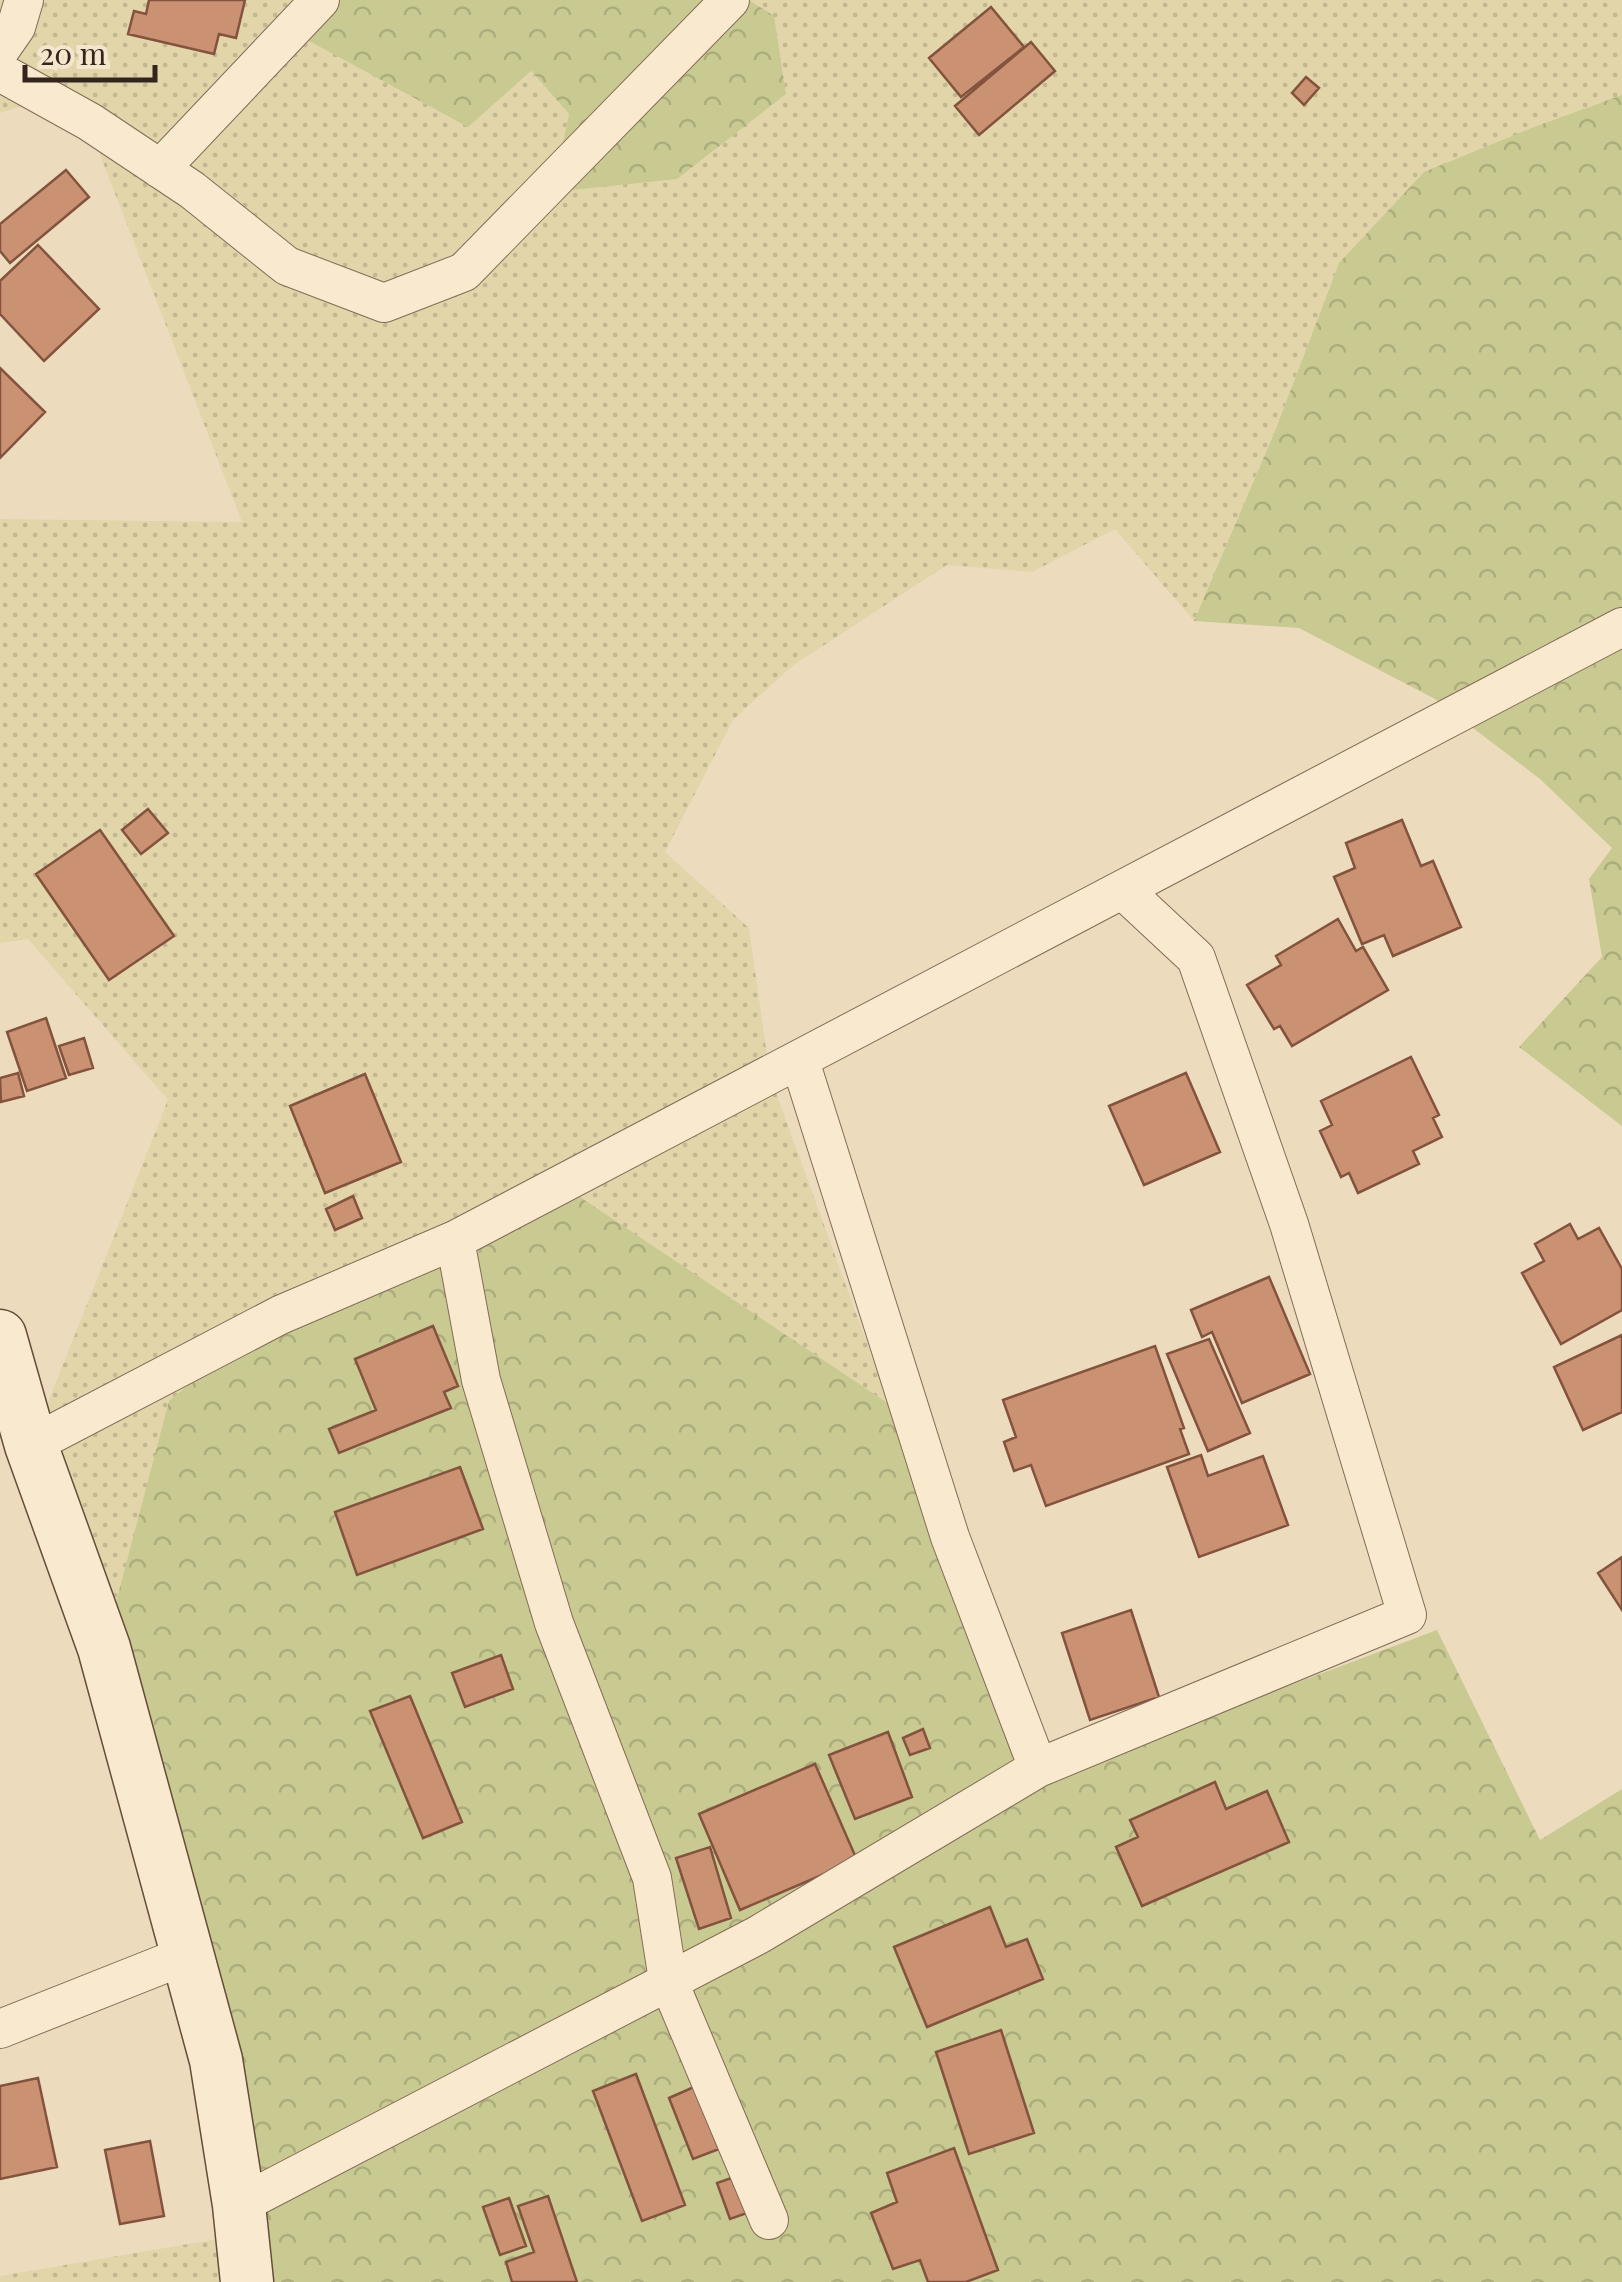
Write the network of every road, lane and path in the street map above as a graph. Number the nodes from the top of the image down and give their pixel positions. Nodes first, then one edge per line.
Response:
1 (24, 0) edge
2 (320, 0) edge
3 (730, 0) edge
4 (0, 50) edge
5 (0, 72) edge
6 (160, 169) junction
7 (1622, 627) edge
8 (1122, 890) junction
9 (800, 1061) junction
10 (455, 1240) junction
11 (0, 1336) edge
12 (32, 1446) junction
13 (1038, 1768) junction
14 (188, 1954) junction
15 (668, 1980) junction
16 (0, 2029) edge
17 (239, 2205) junction
18 (769, 2220) dead end
19 (246, 2282) edge

1 - 4 street
2 - 6 street
3 - 6 street
5 - 6 street
7 - 8 street
8 - 9 street
8 - 13 street
9 - 10 street
9 - 13 street
10 - 12 street
10 - 15 street
11 - 12 main road
12 - 14 main road
13 - 15 street
14 - 16 street
14 - 17 main road
15 - 17 street
15 - 18 street
17 - 19 main road

